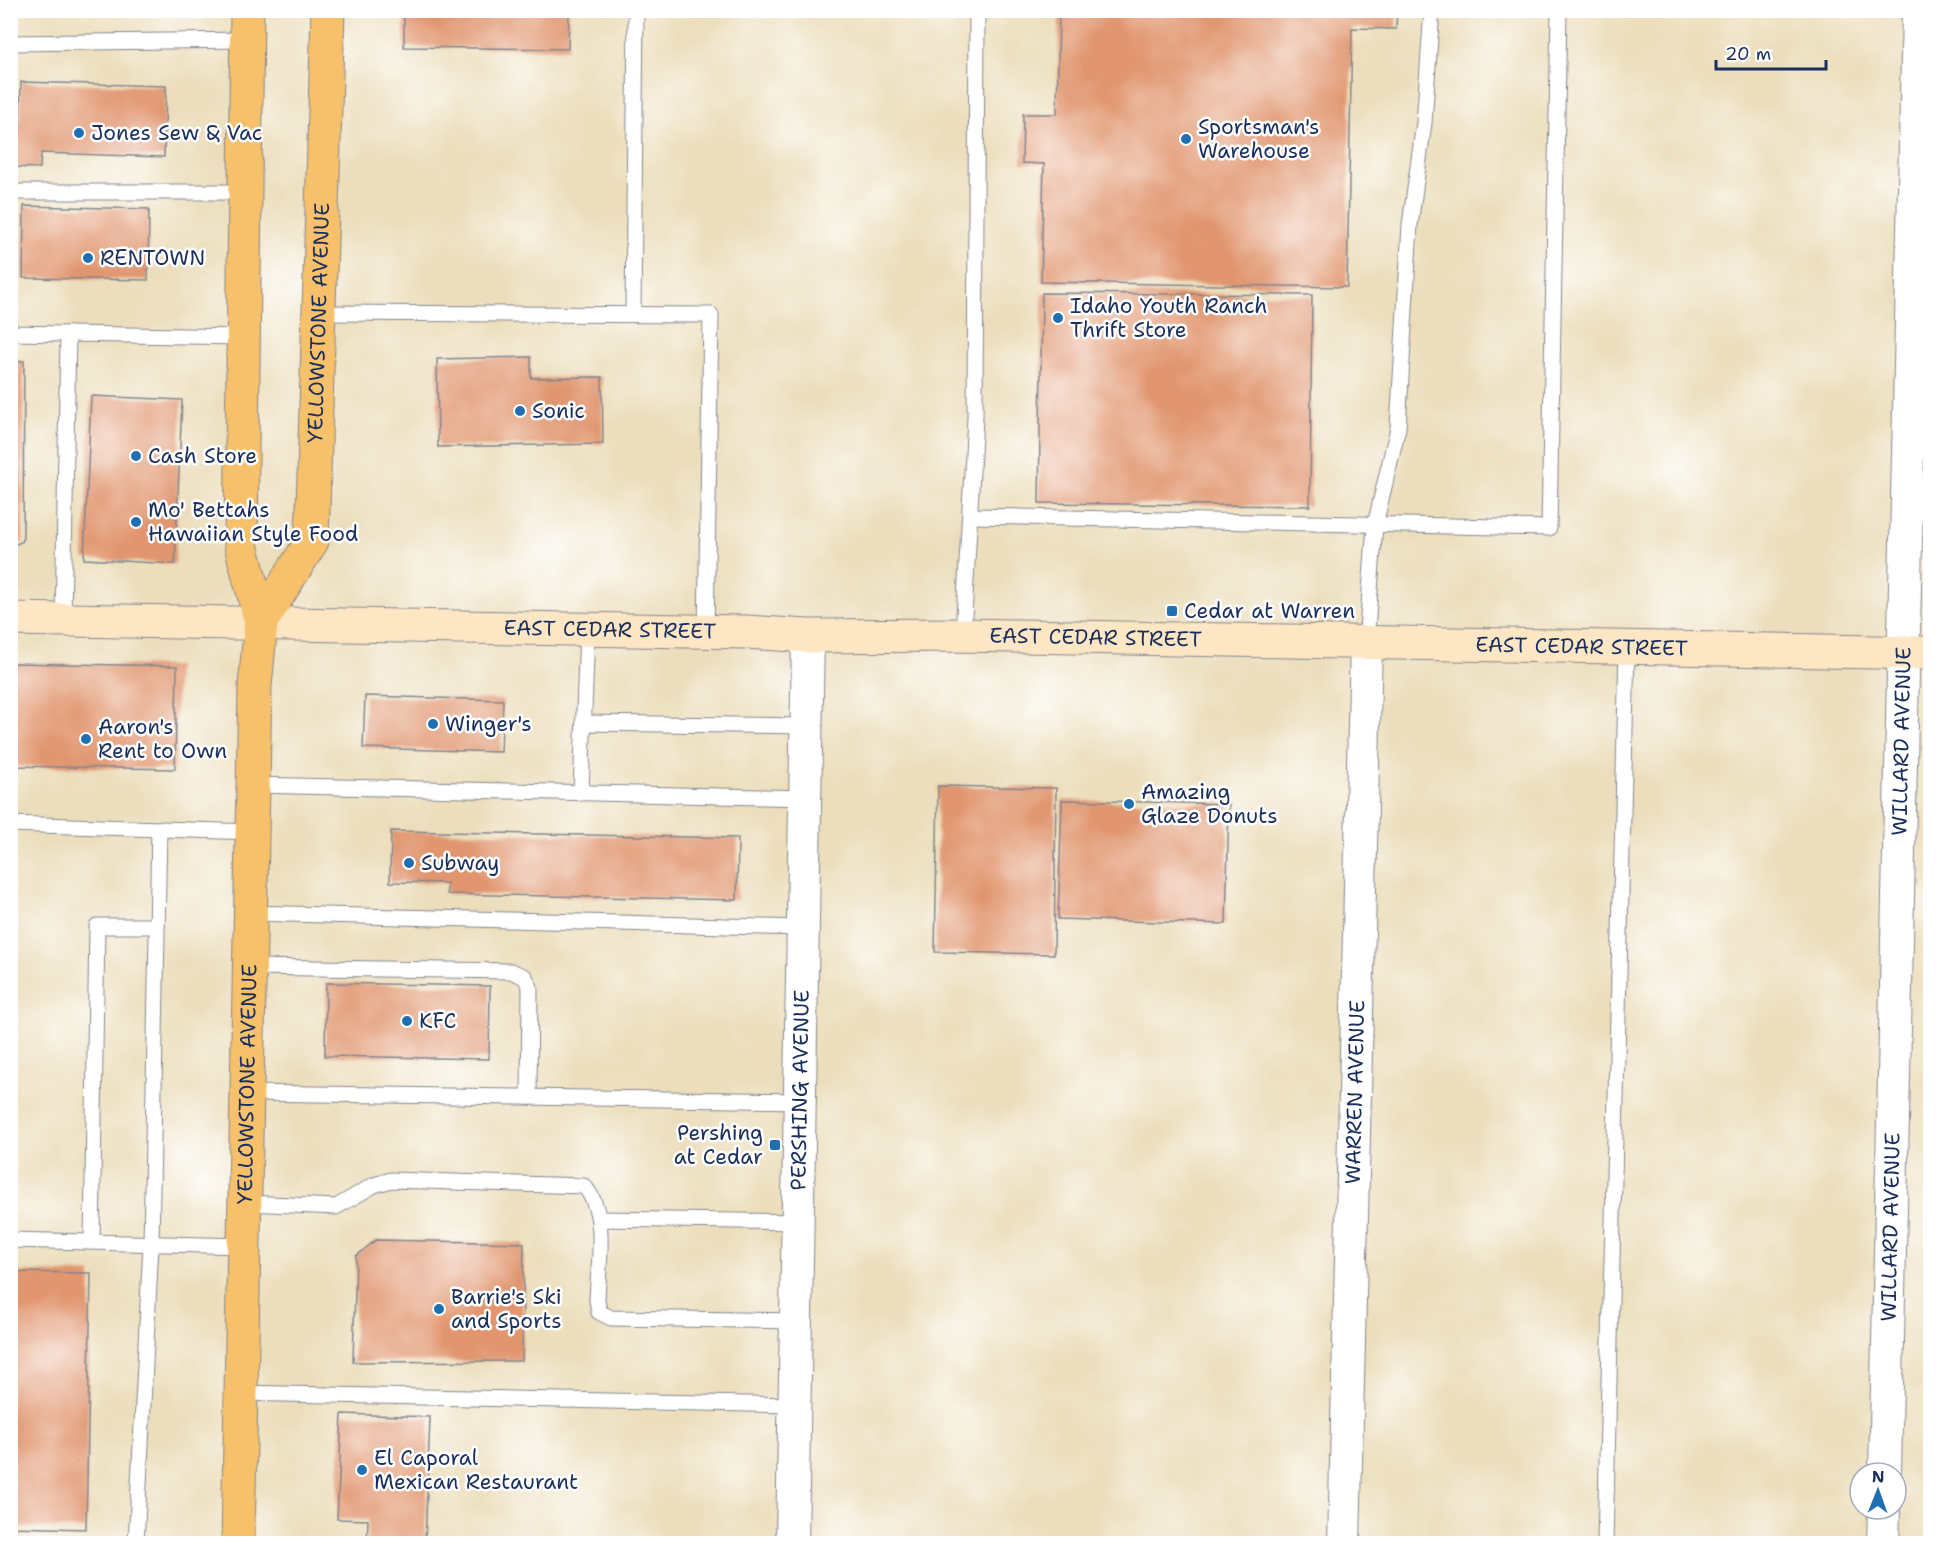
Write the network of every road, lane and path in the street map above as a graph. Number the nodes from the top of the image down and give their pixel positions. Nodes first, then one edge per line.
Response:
1 (328, 10) edge
2 (636, 10) edge
3 (977, 10) edge
4 (1432, 10) edge
5 (1559, 10) edge
6 (1918, 10) edge
7 (247, 25) edge
8 (10, 43) edge
9 (10, 192) edge
10 (244, 192) junction
11 (318, 313) junction
12 (633, 314) junction
13 (10, 333) edge
14 (68, 334) junction
15 (243, 337) junction
16 (971, 516) junction
17 (1375, 525) junction
18 (10, 619) edge
19 (63, 620) junction
20 (261, 622) junction
21 (587, 630) junction
22 (706, 633) junction
23 (963, 635) junction
24 (808, 636) junction
25 (1366, 643) junction
26 (1627, 649) junction
27 (1917, 653) edge
28 (584, 723) junction
29 (807, 726) junction
30 (253, 785) junction
31 (581, 793) junction
32 (805, 798) junction
33 (10, 824) edge
34 (159, 829) junction
35 (252, 832) junction
36 (251, 913) junction
37 (157, 926) junction
38 (803, 928) junction
39 (250, 967) junction
40 (247, 1093) junction
41 (529, 1097) junction
42 (800, 1101) junction
43 (245, 1203) junction
44 (599, 1219) junction
45 (798, 1222) junction
46 (10, 1240) edge
47 (92, 1242) junction
48 (152, 1244) junction
49 (244, 1246) junction
50 (796, 1321) junction
51 (241, 1393) junction
52 (794, 1405) junction
53 (1885, 1461) edge
54 (1884, 1521) edge
55 (136, 1544) edge
56 (238, 1544) edge
57 (792, 1544) edge
58 (1344, 1544) edge
59 (1605, 1544) edge
60 (1883, 1544) edge

1 - 11 main road, YELLOWSTONE AVENUE
2 - 12 lane
3 - 16 lane
4 - 17 lane
5 - 17 lane
6 - 27 street, WILLARD AVENUE
7 - 8 lane
7 - 10 main road, YELLOWSTONE AVENUE
9 - 10 lane
10 - 15 main road, YELLOWSTONE AVENUE
11 - 12 lane
11 - 20 main road, YELLOWSTONE AVENUE
12 - 22 lane
13 - 14 lane
14 - 15 lane
14 - 19 lane
15 - 20 main road, YELLOWSTONE AVENUE
16 - 17 lane
16 - 23 lane
17 - 25 lane
18 - 19 street, EAST CEDAR STREET
19 - 20 street, EAST CEDAR STREET
20 - 21 street, EAST CEDAR STREET
20 - 30 main road, YELLOWSTONE AVENUE
21 - 22 street, EAST CEDAR STREET
21 - 28 lane
22 - 24 street, EAST CEDAR STREET
23 - 24 street, EAST CEDAR STREET
23 - 25 street, EAST CEDAR STREET
24 - 29 street, PERSHING AVENUE
25 - 26 street, EAST CEDAR STREET
25 - 58 street, WARREN AVENUE
26 - 27 street, EAST CEDAR STREET
26 - 59 lane
27 - 53 street, WILLARD AVENUE
28 - 29 lane
28 - 31 lane
29 - 32 street, PERSHING AVENUE
30 - 31 lane
30 - 35 main road, YELLOWSTONE AVENUE
31 - 32 lane
32 - 38 street, PERSHING AVENUE
33 - 34 lane
34 - 35 lane
34 - 37 lane
35 - 36 main road, YELLOWSTONE AVENUE
36 - 38 lane
36 - 39 main road, YELLOWSTONE AVENUE
37 - 47 lane
37 - 48 lane
38 - 42 street, PERSHING AVENUE
39 - 40 main road, YELLOWSTONE AVENUE
39 - 41 lane
40 - 41 lane
40 - 43 main road, YELLOWSTONE AVENUE
41 - 42 lane
42 - 45 street, PERSHING AVENUE
43 - 44 lane
43 - 49 main road, YELLOWSTONE AVENUE
44 - 45 lane
44 - 50 lane
45 - 50 street, PERSHING AVENUE
46 - 47 lane
47 - 48 lane
48 - 49 lane
48 - 55 lane
49 - 51 main road, YELLOWSTONE AVENUE
50 - 52 street, PERSHING AVENUE
51 - 52 lane
51 - 56 main road, YELLOWSTONE AVENUE
52 - 57 street, PERSHING AVENUE
54 - 60 street

